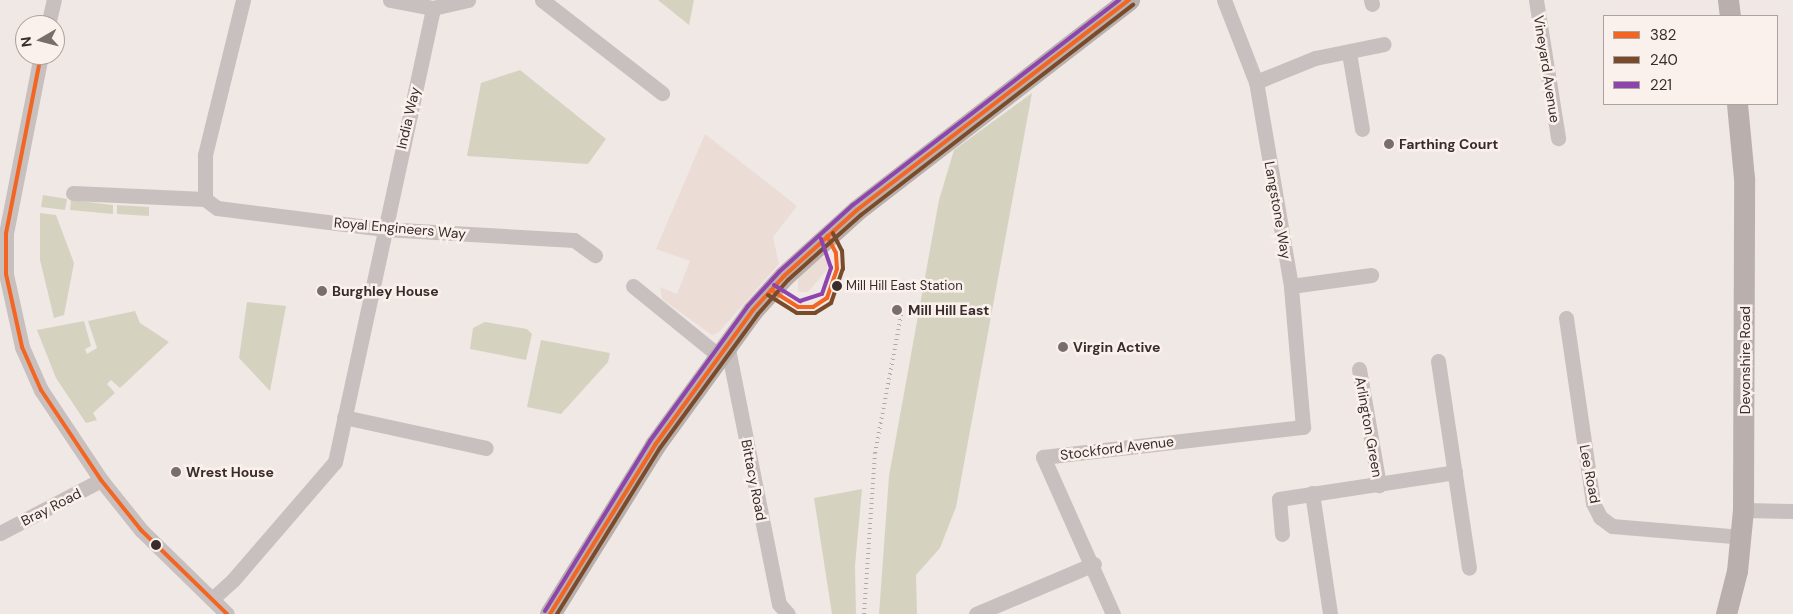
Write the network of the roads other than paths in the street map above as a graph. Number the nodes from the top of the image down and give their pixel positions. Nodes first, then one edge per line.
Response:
1 (54, 0) edge
2 (243, 0) edge
3 (390, 0) edge
4 (468, 0) edge
5 (542, 0) edge
6 (1129, 0) edge
7 (1224, 0) edge
8 (1536, 0) edge
9 (1728, 0) edge
10 (433, 8) junction
11 (50, 15) edge
12 (1730, 15) edge
13 (1384, 44) dead end
14 (1349, 53) junction
15 (39, 65) edge
16 (1256, 82) junction
17 (662, 93) dead end
18 (1737, 105) edge
19 (1362, 129) dead end
20 (1558, 138) dead end
21 (72, 194) dead end
22 (205, 199) junction
23 (383, 228) junction
24 (595, 255) dead end
25 (1371, 275) dead end
26 (633, 286) dead end
27 (1292, 286) junction
28 (1566, 318) dead end
29 (723, 349) junction
30 (1438, 361) dead end
31 (1359, 369) dead end
32 (344, 417) junction
33 (1303, 427) joint
34 (486, 448) dead end
35 (1455, 472) junction
36 (101, 480) junction
37 (1379, 485) junction
38 (1312, 493) junction
39 (1743, 510) junction
40 (1793, 511) edge
41 (0, 533) edge
42 (1282, 534) dead end
43 (1742, 537) junction
44 (1094, 564) junction
45 (1469, 568) dead end
46 (212, 599) junction
47 (226, 614) edge
48 (550, 614) edge
49 (788, 614) edge
50 (976, 614) edge
51 (1113, 614) edge
52 (1330, 614) edge
53 (1726, 614) edge

1 - 11 street
2 - 22 street
3 - 10 street
4 - 10 street
5 - 17 street
6 - 29 main road
7 - 16 street, Langstone Way
8 - 20 street, Vineyard Avenue
9 - 12 main road
10 - 23 street, India Way
13 - 14 street
14 - 16 street
14 - 19 street
15 - 36 street
16 - 27 street, Langstone Way
18 - 39 main road, Devonshire Road
21 - 22 street, Royal Engineers Way
22 - 23 street, Royal Engineers Way
23 - 24 street, Royal Engineers Way
23 - 32 street, India Way
25 - 27 street
26 - 29 street
27 - 33 street, Langstone Way
28 - 43 street, Lee Road
29 - 48 main road
29 - 49 street, Bittacy Road
30 - 35 street
31 - 37 street, Arlington Green
32 - 34 street
32 - 46 street, India Way
33 - 44 street, Stockford Avenue
35 - 37 street, Arlington Green
35 - 45 street
36 - 41 street, Bray Road
36 - 46 street
37 - 38 street, Arlington Green
38 - 42 street, Arlington Green
38 - 52 street
39 - 40 street
39 - 43 main road, Devonshire Road
43 - 53 main road, Devonshire Road
44 - 50 street
44 - 51 street, Stockford Avenue
46 - 47 street

